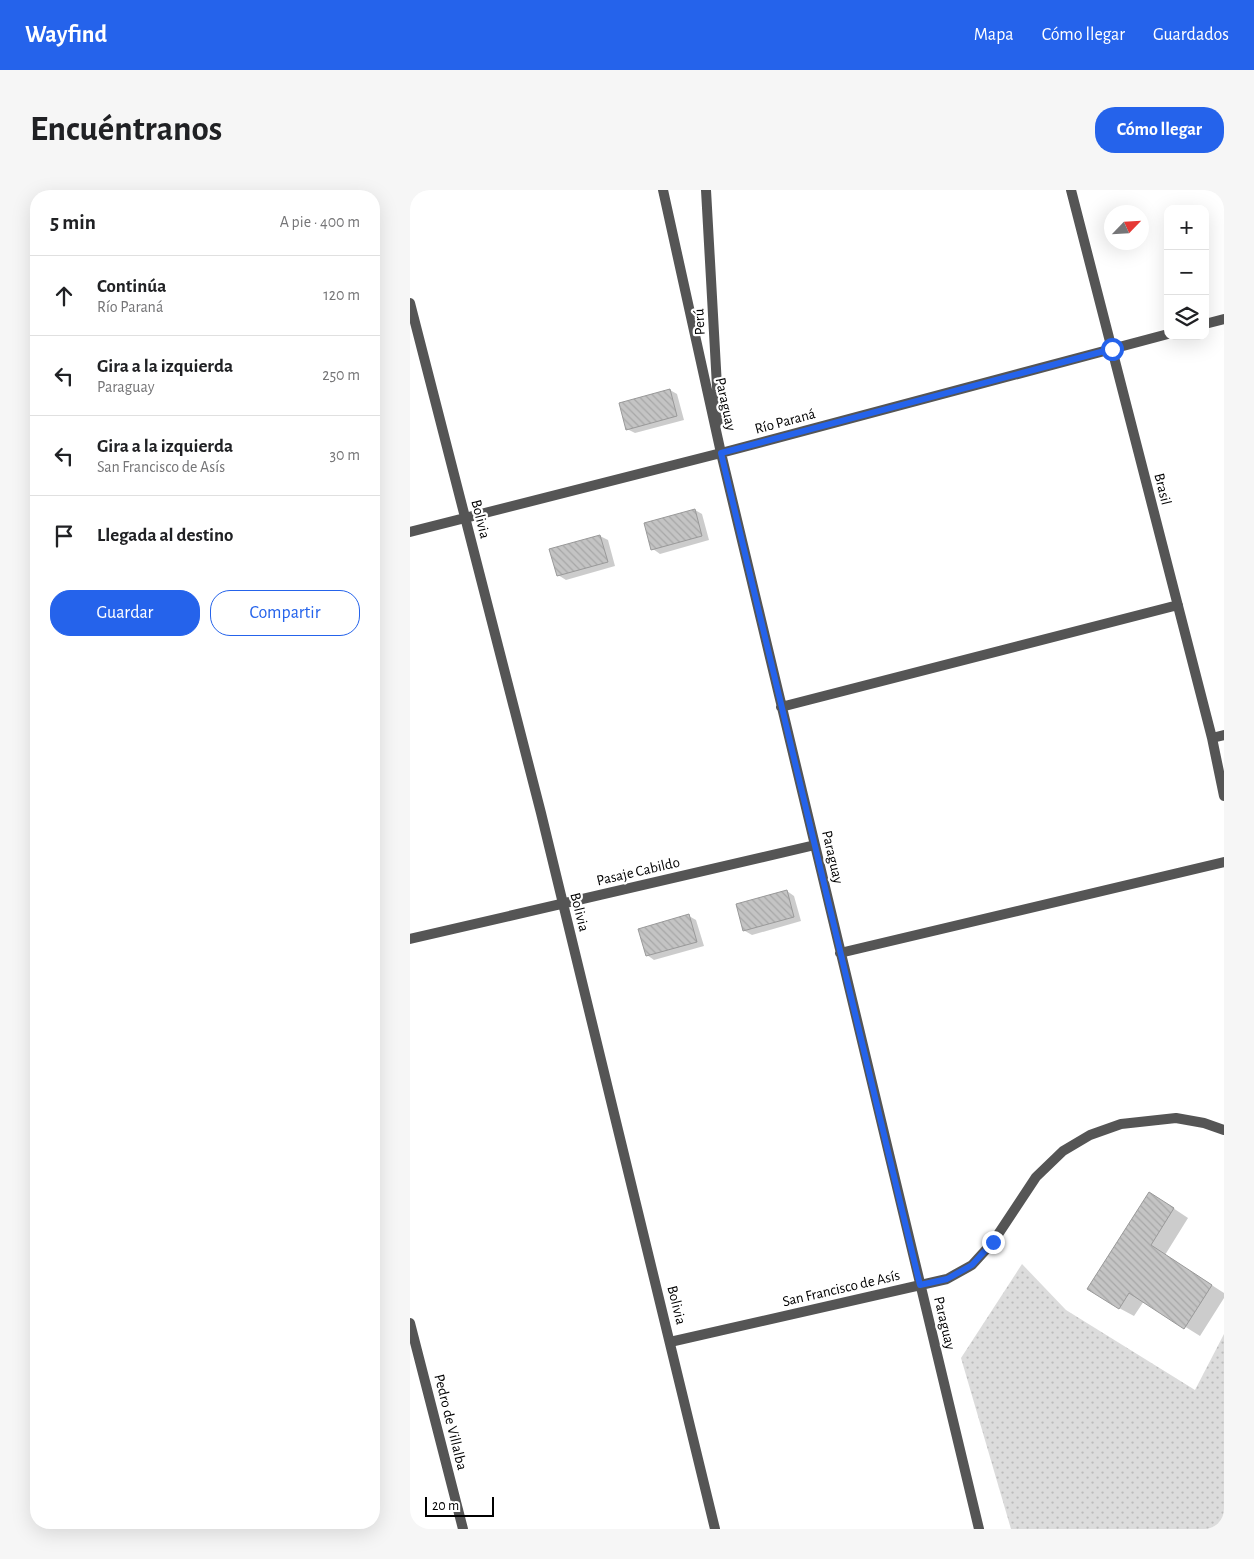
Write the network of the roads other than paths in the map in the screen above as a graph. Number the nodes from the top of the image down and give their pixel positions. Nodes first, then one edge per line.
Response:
1 (663, 190) edge
2 (706, 190) edge
3 (1071, 190) edge
4 (410, 303) edge
5 (1224, 319) edge
6 (1209, 323) edge
7 (1164, 335) edge
8 (1112, 349) junction
9 (721, 453) junction
10 (465, 518) junction
11 (410, 532) edge
12 (1178, 605) junction
13 (782, 707) junction
14 (1224, 735) edge
15 (1212, 738) junction
16 (1224, 796) edge
17 (815, 846) junction
18 (1224, 862) edge
19 (563, 904) junction
20 (410, 940) edge
21 (840, 953) junction
22 (1224, 1130) edge
23 (920, 1285) junction
24 (410, 1323) edge
25 (670, 1342) junction
26 (463, 1529) edge
27 (715, 1529) edge
28 (978, 1529) edge

1 - 9 street, Paraguay
2 - 9 street, Perú
3 - 8 street, Brasil
4 - 10 street, Bolivia
5 - 6 street
7 - 8 street, Río Paraná
8 - 9 street, Río Paraná
8 - 12 street, Brasil
9 - 10 street, Río Paraná
9 - 13 street, Paraguay
10 - 11 street, Río Paraná
10 - 19 street, Bolivia
12 - 13 street
12 - 15 street, Brasil
13 - 17 street, Paraguay
14 - 15 street
15 - 16 street, Brasil
17 - 19 street, Pasaje Cabildo
17 - 21 street, Paraguay
18 - 21 street
19 - 20 street, Pasaje Cabildo
19 - 25 street, Bolivia
21 - 23 street, Paraguay
22 - 23 street, San Francisco de Asís
23 - 25 street, San Francisco de Asís
23 - 28 street, Paraguay
24 - 26 street, Pedro de Villalba
25 - 27 street, Bolivia

